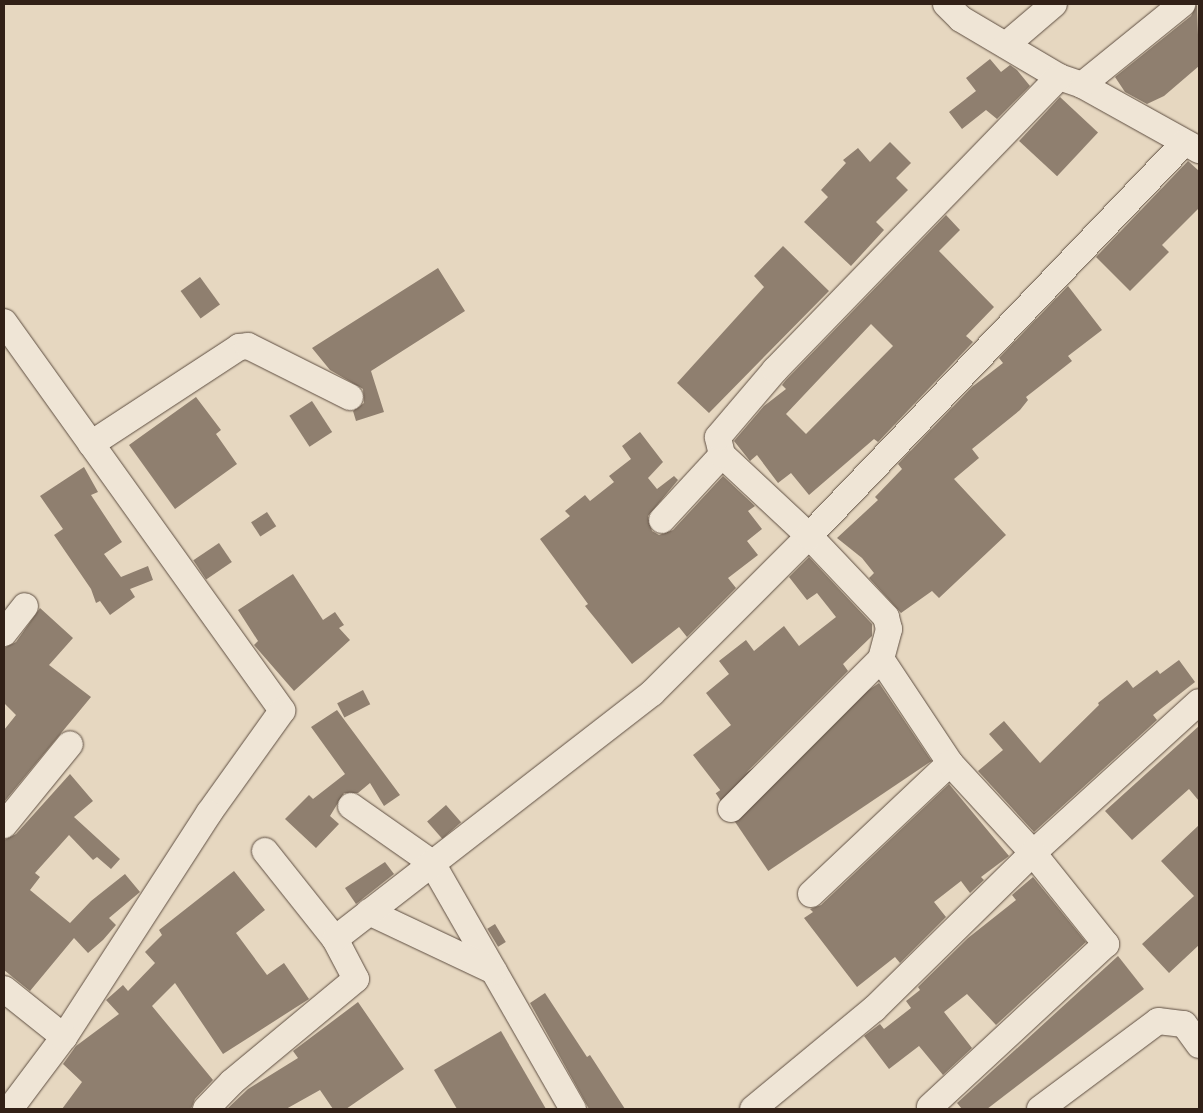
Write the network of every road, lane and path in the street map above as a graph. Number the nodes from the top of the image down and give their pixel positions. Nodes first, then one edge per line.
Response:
1 (946, 4) edge
2 (1054, 4) edge
3 (1182, 4) edge
4 (1006, 45) junction
5 (1071, 81) junction
6 (1192, 147) edge
7 (4, 322) edge
8 (350, 396) dead end
9 (91, 444) junction
10 (722, 455) junction
11 (662, 520) dead end
12 (809, 536) junction
13 (25, 606) dead end
14 (4, 633) edge
15 (881, 658) junction
16 (1199, 702) edge
17 (70, 744) dead end
18 (950, 763) junction
19 (351, 806) dead end
20 (731, 809) dead end
21 (4, 825) edge
22 (265, 851) dead end
23 (1033, 853) junction
24 (432, 863) junction
25 (810, 894) dead end
26 (369, 912) junction
27 (335, 939) junction
28 (494, 970) junction
29 (4, 989) edge
30 (64, 1037) junction
31 (1199, 1045) edge
32 (930, 1106) dead end
33 (10, 1109) edge
34 (206, 1109) edge
35 (573, 1109) edge
36 (753, 1109) edge
37 (1040, 1109) edge

1 - 4 street
2 - 4 street
3 - 5 street
4 - 5 street
5 - 6 street
5 - 10 street
6 - 12 street
7 - 9 street
8 - 9 street
9 - 30 street
10 - 11 street
10 - 12 street
12 - 15 street
12 - 24 street
13 - 14 street
15 - 18 street
15 - 20 street
16 - 23 street
17 - 21 street
18 - 23 street
18 - 25 street
19 - 24 street
22 - 27 street
23 - 32 street
23 - 36 street
24 - 26 street
24 - 28 street
26 - 27 street
26 - 28 street
27 - 34 street
28 - 35 street
29 - 30 street
30 - 33 street
31 - 37 street

